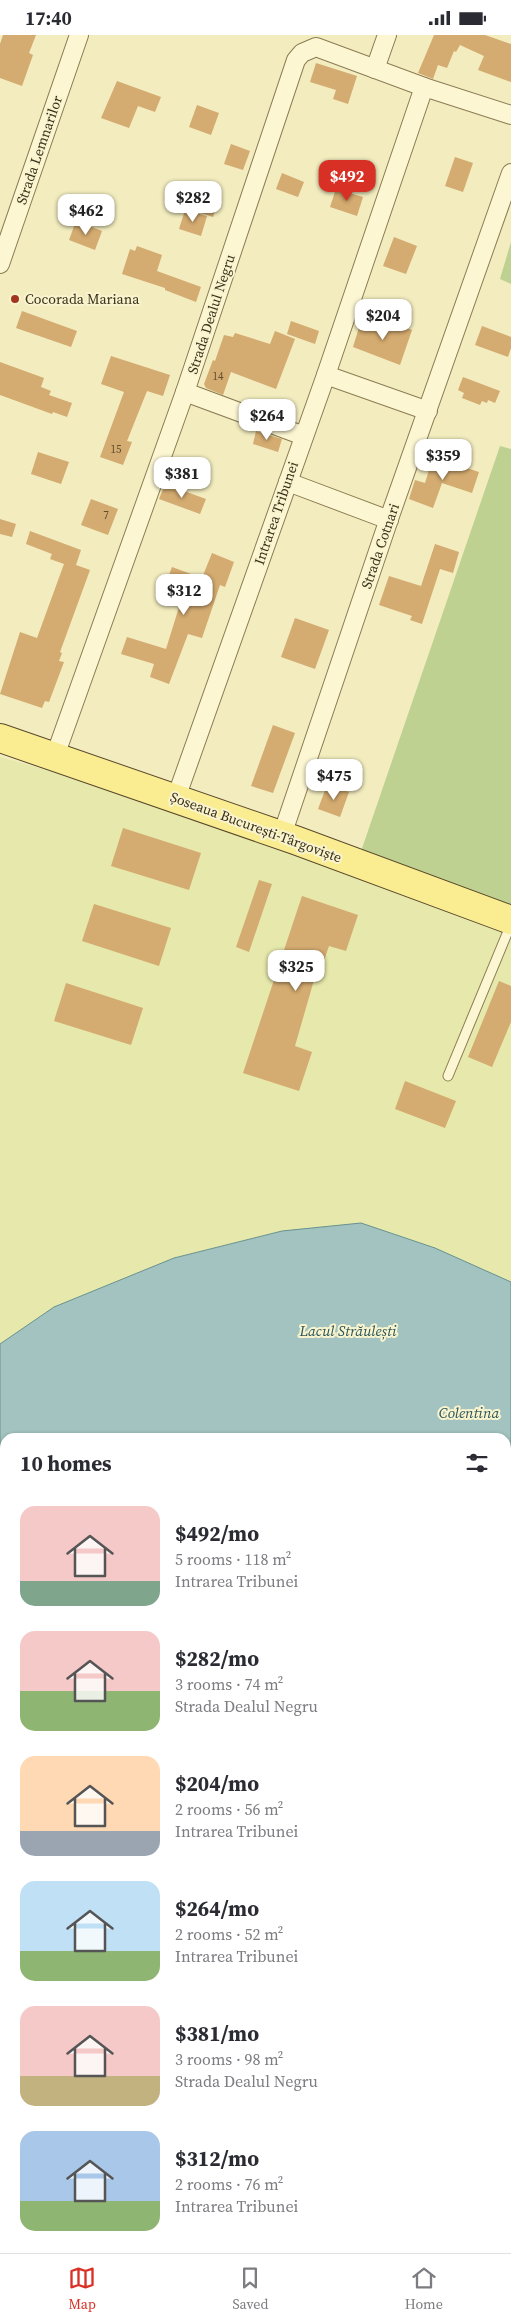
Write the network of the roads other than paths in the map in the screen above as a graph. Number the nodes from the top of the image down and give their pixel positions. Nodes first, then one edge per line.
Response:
1 (79, 35) edge
2 (387, 35) edge
3 (375, 69) junction
4 (424, 87) junction
5 (511, 115) edge
6 (511, 173) edge
7 (0, 264) edge
8 (326, 375) junction
9 (185, 392) junction
10 (428, 411) junction
11 (304, 436) junction
12 (288, 482) junction
13 (389, 520) junction
14 (0, 738) edge
15 (55, 756) junction
16 (176, 798) junction
17 (282, 835) junction
18 (511, 922) edge
19 (448, 1076) dead end

1 - 7 street, Strada Lemnarilor
2 - 3 street
3 - 4 street, Strada Dealul Negru
3 - 9 street, Strada Dealul Negru
4 - 5 street, Strada Dealul Negru
4 - 8 street, Intrarea Tribunei
6 - 10 street, Strada Cotnari
8 - 10 street
8 - 11 street, Intrarea Tribunei
9 - 11 street
9 - 15 street, Strada Dealul Negru
10 - 13 street, Strada Cotnari
11 - 12 street, Intrarea Tribunei
12 - 13 street
12 - 16 street, Intrarea Tribunei
13 - 17 street, Strada Cotnari
14 - 15 main road, Șoseaua București-Târgoviște
15 - 16 main road, Șoseaua București-Târgoviște
16 - 17 main road, Șoseaua București-Târgoviște
17 - 18 main road, Șoseaua București-Târgoviște
18 - 19 lane

